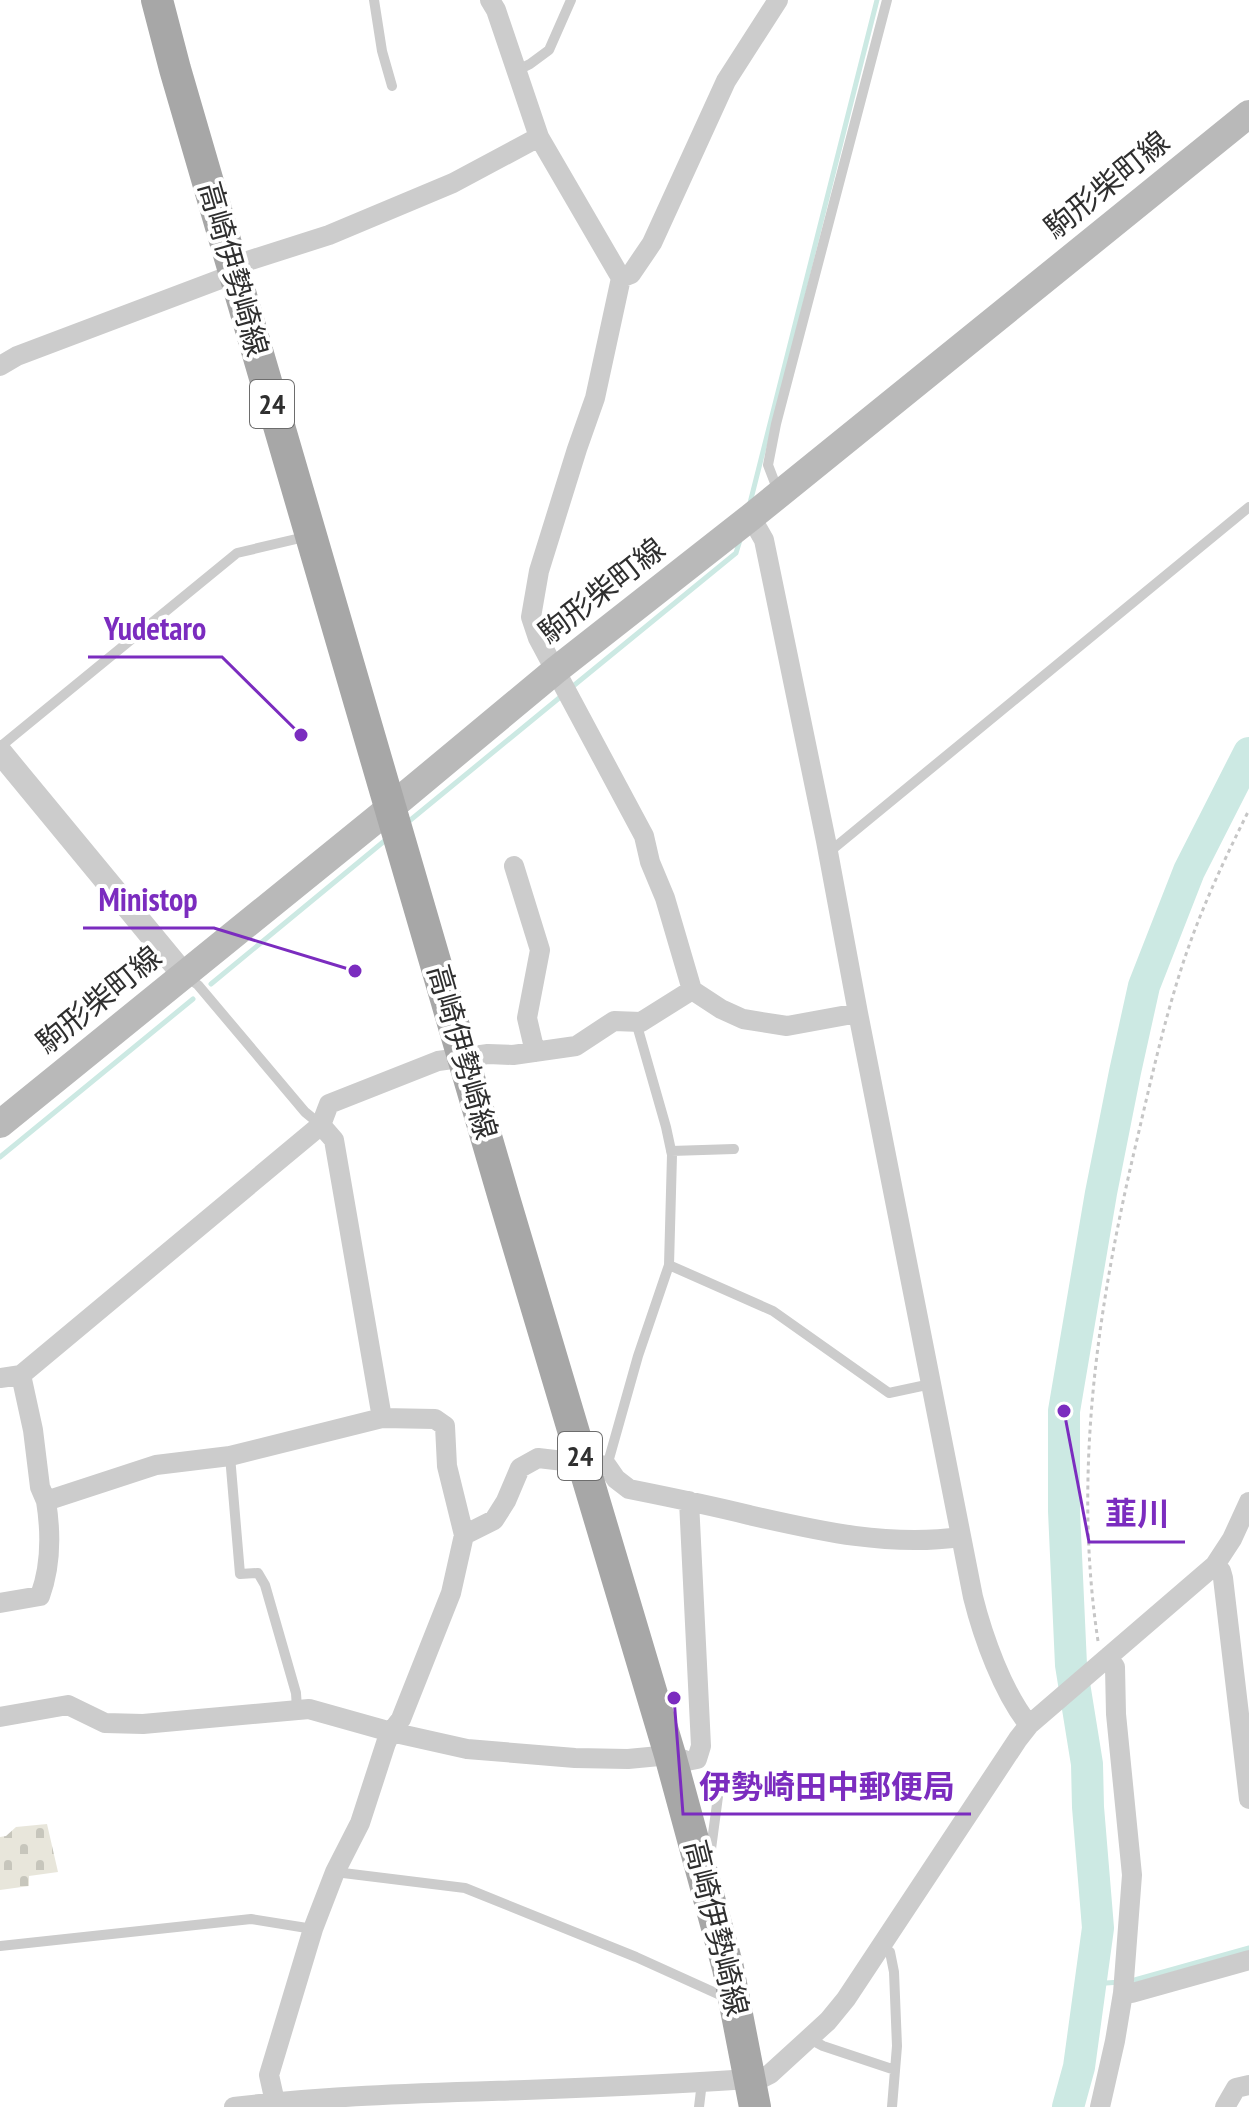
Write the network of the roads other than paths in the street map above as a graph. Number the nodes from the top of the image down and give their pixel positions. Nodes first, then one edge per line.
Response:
1 (157, 0) edge
2 (374, 0) edge
3 (490, 0) edge
4 (571, 0) edge
5 (778, 0) edge
6 (887, 0) edge
7 (516, 71) junction
8 (392, 86) dead end
9 (1249, 114) edge
10 (539, 137) junction
11 (233, 270) junction
12 (621, 278) junction
13 (0, 365) edge
14 (778, 493) junction
15 (1249, 507) edge
16 (751, 517) junction
17 (311, 535) junction
18 (556, 670) junction
19 (0, 749) edge
20 (390, 808) junction
21 (828, 853) junction
22 (514, 866) dead end
23 (184, 975) junction
24 (692, 990) junction
25 (858, 1013) junction
26 (636, 1022) junction
27 (535, 1052) junction
28 (463, 1057) junction
29 (0, 1124) edge
30 (321, 1125) junction
31 (734, 1149) dead end
32 (671, 1151) junction
33 (669, 1265) junction
34 (21, 1375) junction
35 (0, 1378) edge
36 (931, 1384) junction
37 (382, 1418) junction
38 (230, 1456) junction
39 (594, 1464) junction
40 (46, 1501) junction
41 (689, 1501) junction
42 (1249, 1502) edge
43 (464, 1535) junction
44 (961, 1537) junction
45 (1215, 1565) junction
46 (0, 1603) edge
47 (1102, 1662) junction
48 (297, 1709) junction
49 (0, 1717) edge
50 (1029, 1725) junction
51 (391, 1732) junction
52 (670, 1755) junction
53 (721, 1774) dead end
54 (1249, 1799) edge
55 (700, 1862) junction
56 (335, 1872) junction
57 (313, 1929) junction
58 (0, 1946) edge
59 (882, 1946) junction
60 (1249, 1960) edge
61 (1123, 1993) junction
62 (735, 1996) junction
63 (810, 2039) junction
64 (895, 2070) junction
65 (702, 2082) junction
66 (1249, 2085) edge
67 (752, 2093) edge
68 (276, 2104) edge
69 (234, 2107) edge
70 (699, 2107) edge
71 (892, 2107) edge
72 (1100, 2107) edge
73 (1225, 2107) edge

1 - 11 main road, 高崎伊勢崎線 / 24
2 - 8 lane
3 - 7 street
4 - 7 lane
5 - 12 street
6 - 14 lane
7 - 10 street
9 - 14 main road, 駒形柴町線
10 - 11 street
10 - 12 street
11 - 13 street
11 - 17 main road, 高崎伊勢崎線 / 24
12 - 18 street
14 - 16 main road, 駒形柴町線
15 - 21 lane
16 - 18 main road, 駒形柴町線
16 - 21 street
17 - 19 lane
17 - 20 main road, 高崎伊勢崎線 / 24
18 - 20 main road, 駒形柴町線
18 - 24 street
19 - 23 street
20 - 23 main road, 駒形柴町線
20 - 28 main road, 高崎伊勢崎線 / 24
21 - 25 street
22 - 27 street
23 - 29 main road, 駒形柴町線
23 - 30 lane
24 - 25 street
24 - 26 street
25 - 36 street
26 - 27 street
26 - 32 lane
27 - 28 street
28 - 30 street
28 - 39 main road, 高崎伊勢崎線 / 24
30 - 34 street
30 - 37 street
31 - 32 lane
32 - 33 lane
33 - 36 lane
33 - 39 lane
34 - 35 street
34 - 40 street
36 - 44 street
37 - 38 street
37 - 43 street
38 - 40 street
38 - 48 lane
39 - 41 street
39 - 43 street
39 - 52 main road, 高崎伊勢崎線 / 24
40 - 46 street
41 - 44 street
41 - 52 street
42 - 45 street
43 - 51 street
44 - 50 street
45 - 47 street
45 - 54 street
47 - 50 street
47 - 61 street
48 - 49 street
48 - 51 street
50 - 59 street
51 - 52 street
51 - 56 street
52 - 55 main road, 高崎伊勢崎線 / 24
53 - 55 lane
55 - 62 main road, 高崎伊勢崎線 / 24
56 - 57 street
56 - 62 lane
57 - 58 lane
57 - 68 street
59 - 63 street
59 - 64 lane
60 - 61 street
61 - 72 street
62 - 67 main road, 高崎伊勢崎線 / 24
63 - 64 lane
63 - 67 street
64 - 71 lane
65 - 67 street
65 - 68 street
65 - 70 lane
66 - 73 street
68 - 69 street

